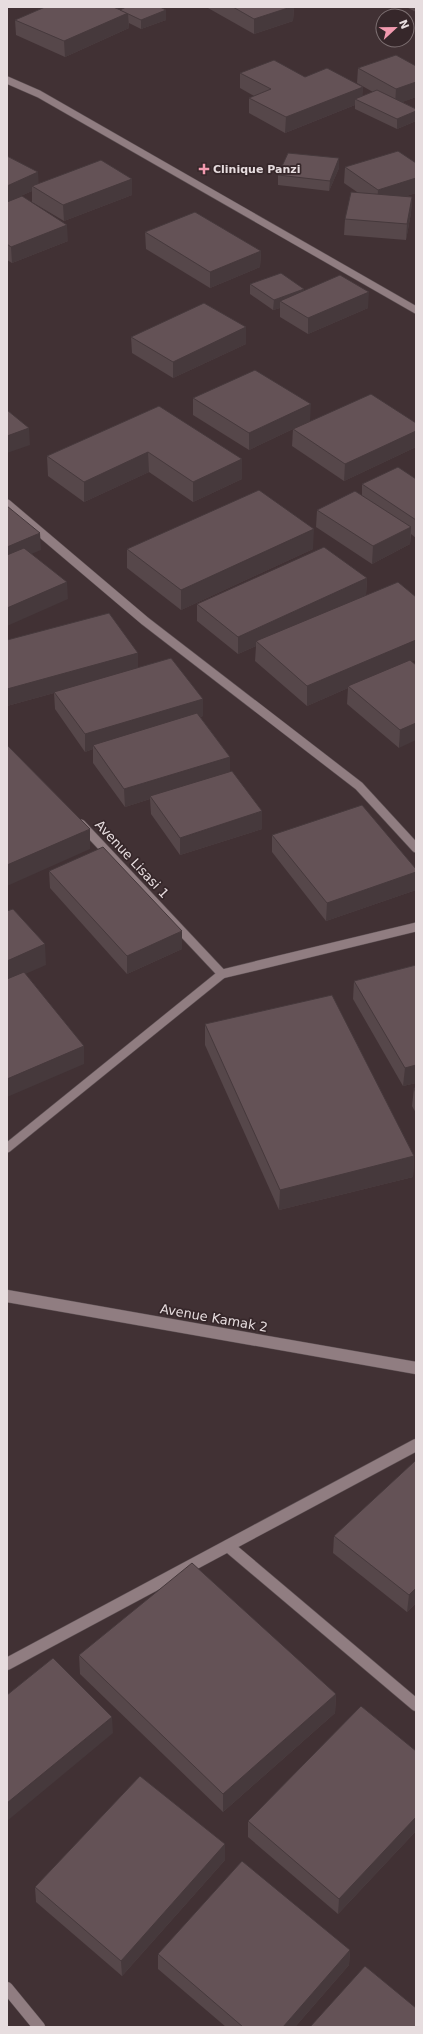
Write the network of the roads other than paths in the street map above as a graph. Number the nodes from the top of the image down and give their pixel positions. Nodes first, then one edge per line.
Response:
1 (7, 80) edge
2 (416, 310) edge
3 (7, 504) edge
4 (77, 819) edge
5 (416, 848) edge
6 (416, 926) edge
7 (222, 974) junction
8 (7, 1148) edge
9 (7, 1296) edge
10 (416, 1368) edge
11 (416, 1445) edge
12 (228, 1546) junction
13 (7, 1664) edge
14 (416, 1705) edge
15 (7, 1988) edge
16 (39, 2027) edge

1 - 2 street
3 - 5 street
4 - 7 street, Avenue Lisasi 1
6 - 7 street
7 - 8 street
9 - 10 street, Avenue Kamak 2
11 - 12 street
12 - 13 street
12 - 14 street
15 - 16 street

